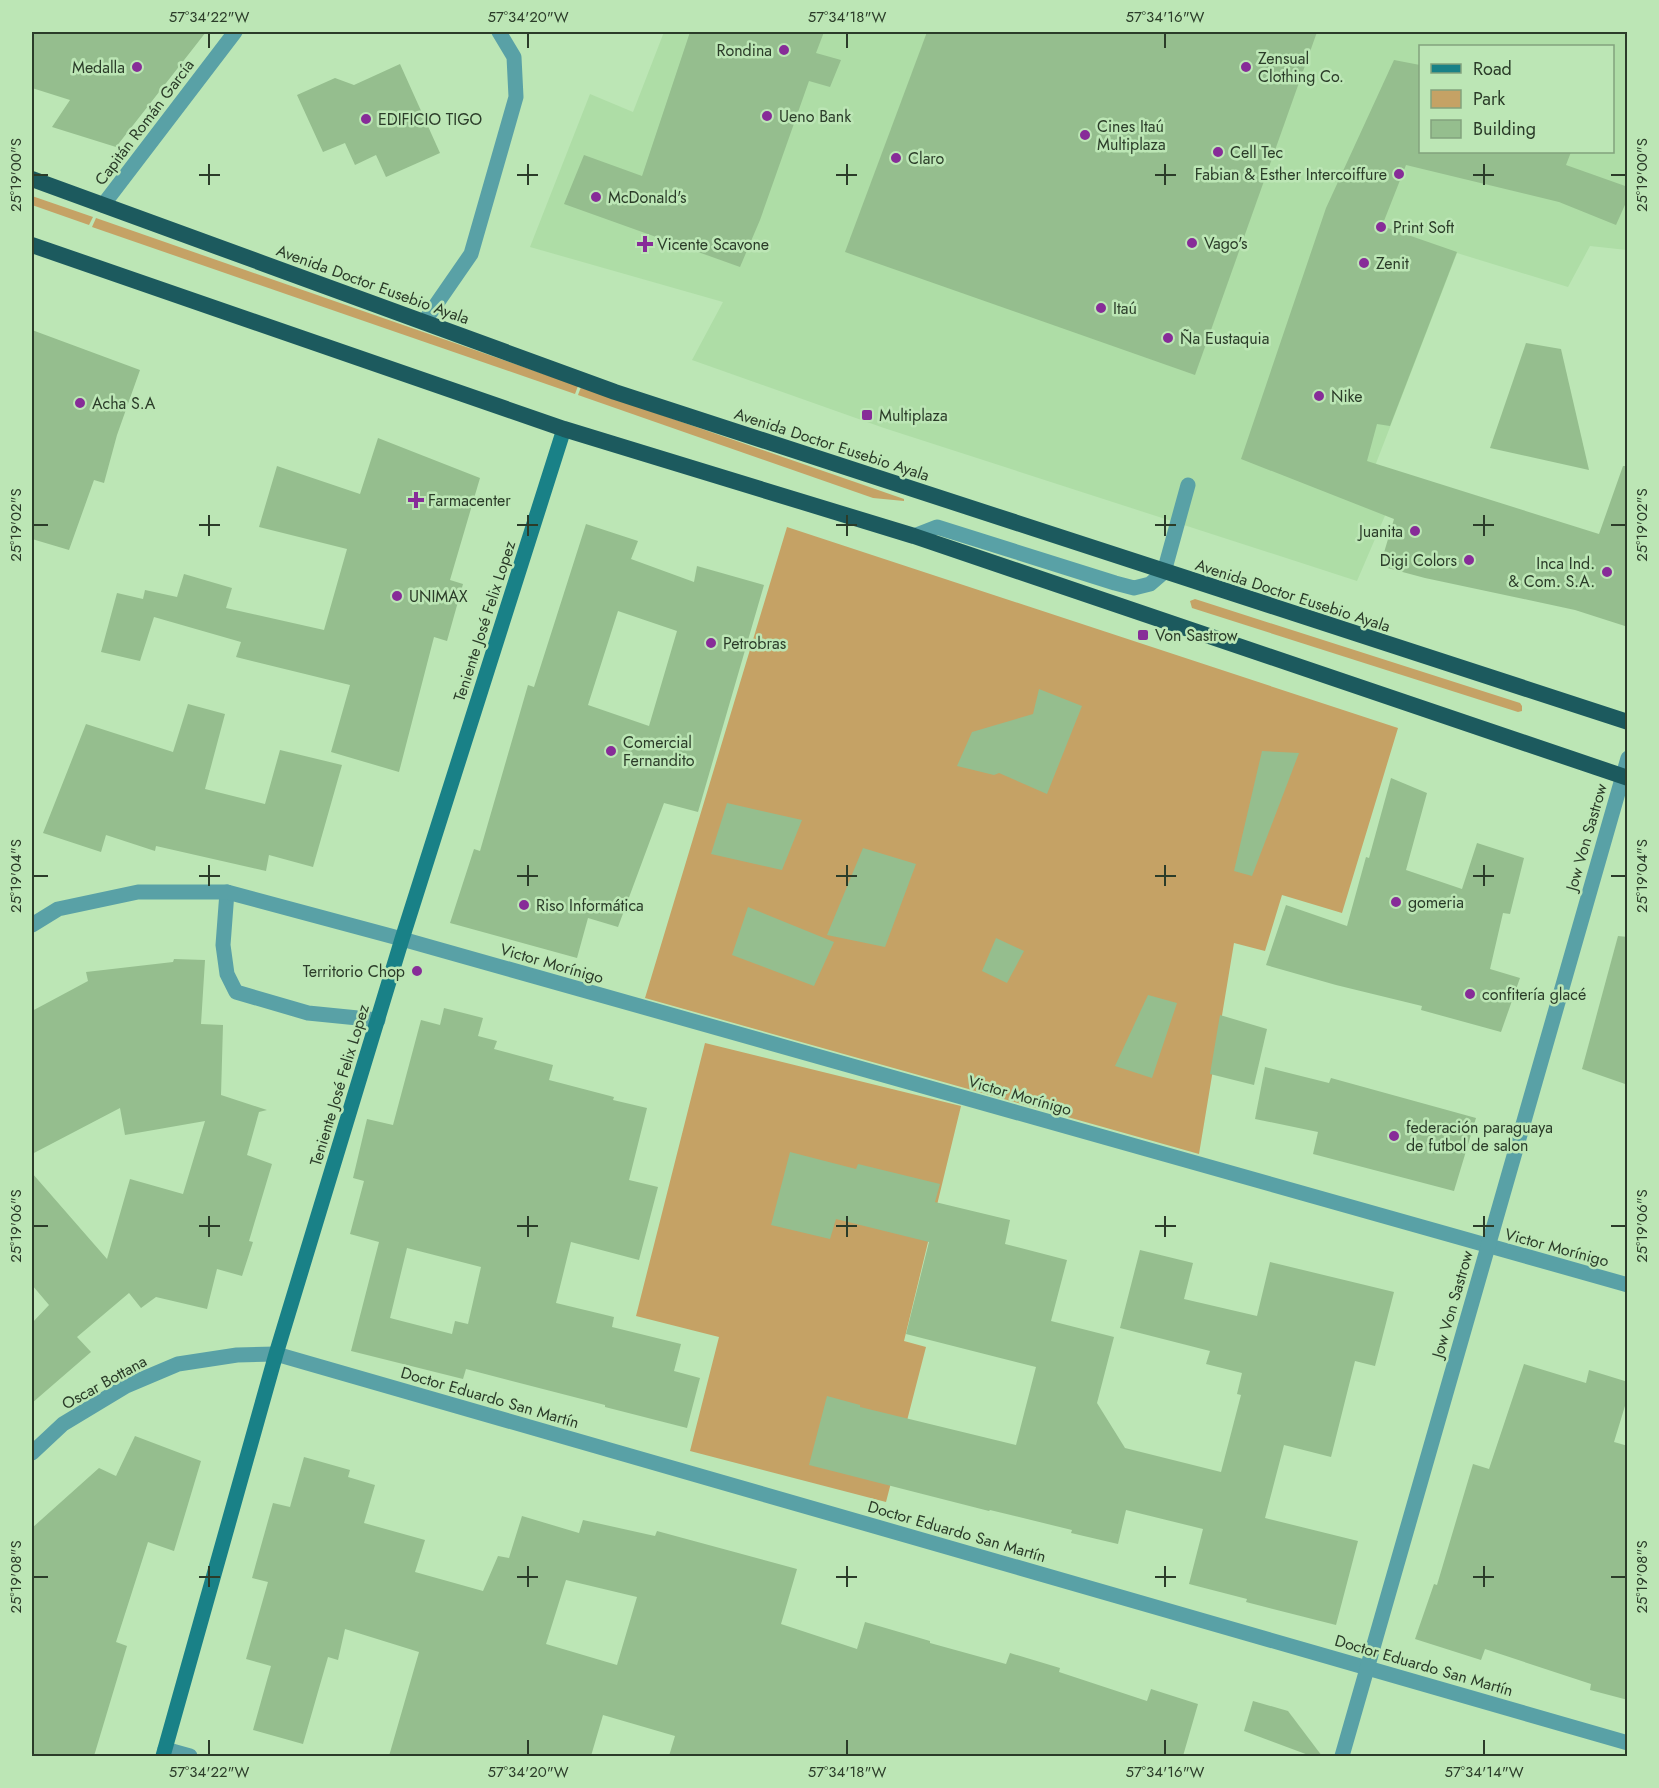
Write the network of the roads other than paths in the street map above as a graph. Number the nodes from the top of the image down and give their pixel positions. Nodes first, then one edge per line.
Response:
1 (235, 32) edge
2 (499, 32) edge
3 (32, 179) edge
4 (103, 205) junction
5 (32, 245) edge
6 (424, 322) junction
7 (564, 429) junction
8 (1188, 485) dead end
9 (914, 536) junction
10 (1164, 572) junction
11 (1628, 723) edge
12 (1628, 758) edge
13 (1625, 777) edge
14 (227, 892) junction
15 (32, 925) edge
16 (402, 939) junction
17 (378, 1020) junction
18 (1487, 1246) junction
19 (1628, 1285) edge
20 (276, 1354) junction
21 (32, 1453) edge
22 (1368, 1667) junction
23 (1628, 1743) edge
24 (164, 1753) edge
25 (190, 1756) edge
26 (1342, 1756) edge

1 - 4 street, Capitán Román García
2 - 6 street
3 - 4 highway, Avenida Doctor Eusebio Ayala
4 - 6 highway, Avenida Doctor Eusebio Ayala
5 - 7 highway
6 - 10 highway, Avenida Doctor Eusebio Ayala
7 - 9 highway
7 - 16 main road, Teniente José Felix Lopez
8 - 10 street
9 - 10 street
9 - 13 highway
10 - 11 highway, Avenida Doctor Eusebio Ayala
12 - 13 street, Jow Von Sastrow
13 - 18 street, Jow Von Sastrow
14 - 15 street, Victor Morínigo
14 - 16 street, Victor Morínigo
14 - 17 street
16 - 17 main road, Teniente José Felix Lopez
16 - 18 street, Victor Morínigo
17 - 20 main road, Teniente José Felix Lopez
18 - 19 street, Victor Morínigo
18 - 22 street, Jow Von Sastrow
20 - 21 street, Oscar Bottana
20 - 22 street, Doctor Eduardo San Martín
20 - 24 main road, Teniente José Felix Lopez
22 - 23 street, Doctor Eduardo San Martín
22 - 26 street, Jow Von Sastrow
24 - 25 street

